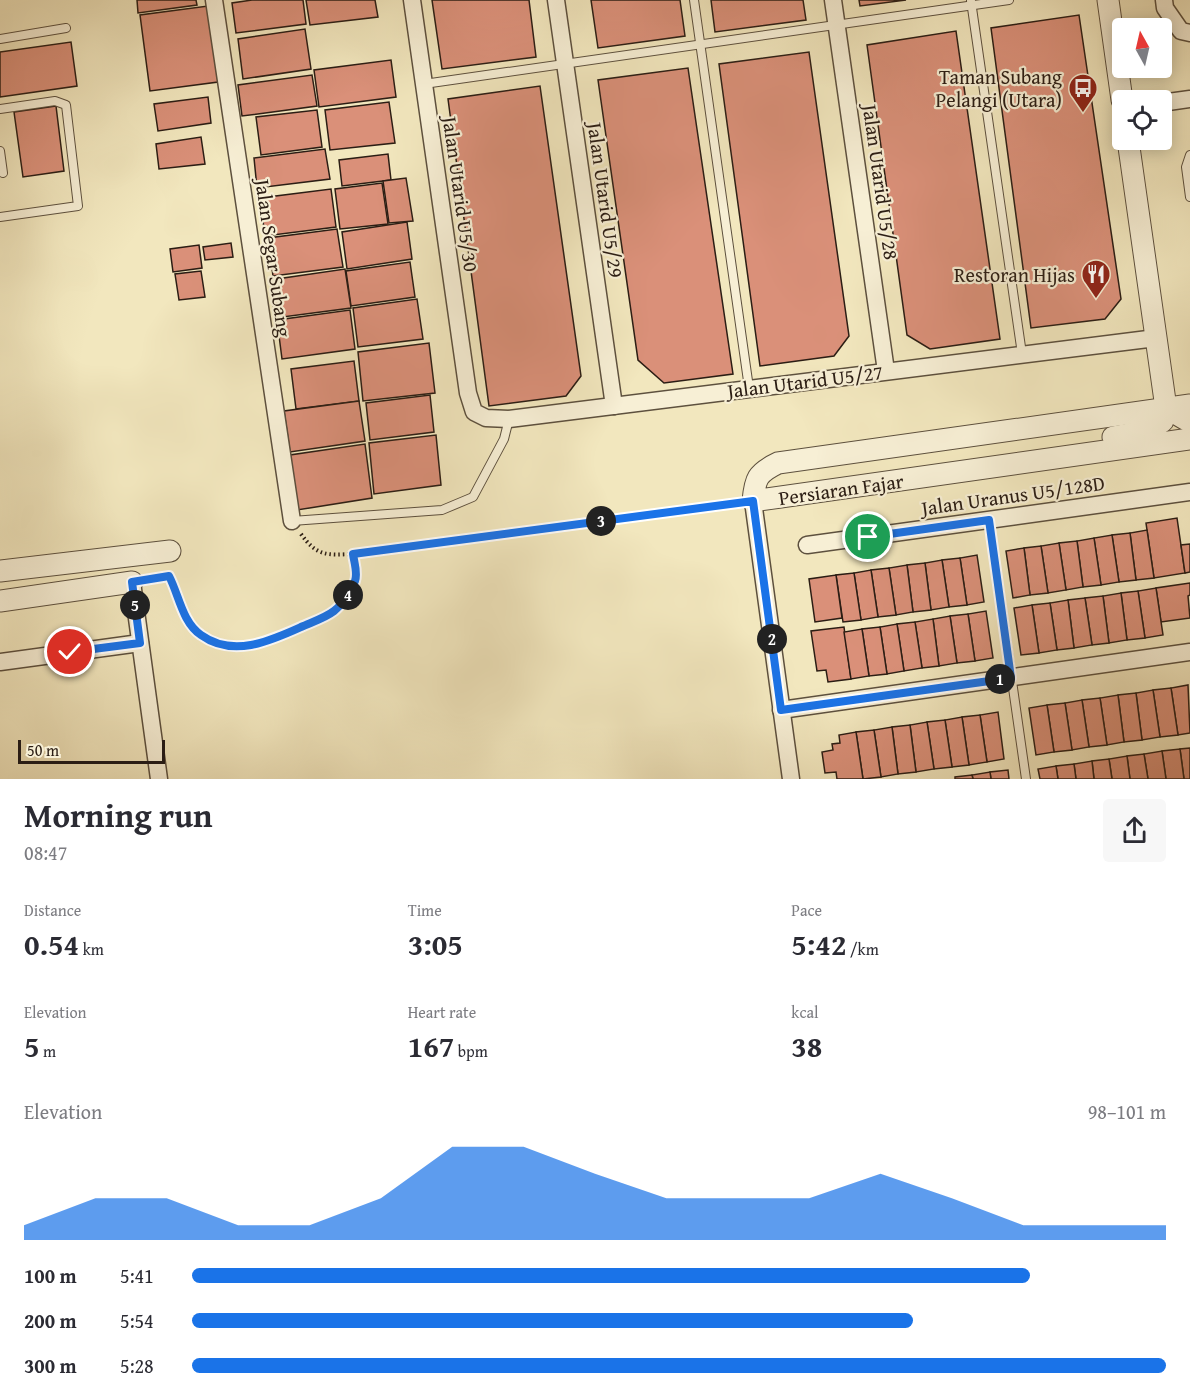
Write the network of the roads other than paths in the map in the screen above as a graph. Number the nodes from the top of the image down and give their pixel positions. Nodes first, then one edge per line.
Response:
1 (214, 0) edge
2 (412, 0) edge
3 (556, 0) edge
4 (694, 0) edge
5 (833, 0) edge
6 (1009, 0) edge
7 (1108, 0) edge
8 (971, 3) edge
9 (1165, 4) edge
10 (837, 25) junction
11 (66, 28) dead end
12 (1190, 33) edge
13 (0, 39) edge
14 (700, 44) junction
15 (565, 64) junction
16 (424, 84) junction
17 (1121, 90) edge
18 (1190, 99) edge
19 (1172, 101) edge
20 (0, 109) edge
21 (1129, 150) edge
22 (0, 151) edge
23 (1190, 155) edge
24 (3, 173) dead end
25 (1190, 197) edge
26 (0, 217) edge
27 (1156, 338) junction
28 (1022, 354) junction
29 (886, 371) junction
30 (749, 388) junction
31 (468, 393) joint
32 (1190, 405) edge
33 (614, 406) junction
34 (1166, 408) junction
35 (509, 419) junction
36 (1190, 422) edge
37 (1190, 440) edge
38 (957, 472) junction
39 (1190, 492) edge
40 (753, 501) junction
41 (989, 520) junction
42 (292, 521) joint
43 (807, 546) dead end
44 (170, 550) dead end
45 (0, 571) edge
46 (132, 582) joint
47 (0, 601) edge
48 (140, 643) junction
49 (1190, 652) edge
50 (0, 662) edge
51 (1011, 678) junction
52 (781, 710) junction
53 (159, 779) edge
54 (791, 779) edge
55 (1026, 779) edge

1 - 42 street, Jalan Segar Subang
2 - 16 street, Jalan Utarid U5/30
3 - 15 street, Jalan Utarid U5/29
4 - 14 lane
5 - 10 street, Jalan Utarid U5/28
6 - 8 lane
7 - 17 street
8 - 10 lane
8 - 28 lane
9 - 12 street
10 - 14 lane
10 - 29 street, Jalan Utarid U5/28
11 - 13 lane
14 - 15 lane
14 - 30 lane
15 - 16 lane
15 - 33 street, Jalan Utarid U5/29
16 - 31 street, Jalan Utarid U5/30
18 - 19 street
20 - 26 lane
21 - 27 street
22 - 24 lane
23 - 25 lane
27 - 28 street, Jalan Utarid U5/27
27 - 34 street
28 - 29 street, Jalan Utarid U5/27
29 - 30 street, Jalan Utarid U5/27
30 - 33 street, Jalan Utarid U5/27
31 - 35 street, Jalan Utarid U5/27
32 - 34 street, Persiaran Fajar
33 - 35 street, Jalan Utarid U5/27
34 - 36 street
34 - 38 street
34 - 40 street, Persiaran Fajar
35 - 42 lane
37 - 38 street, Persiaran Fajar
38 - 40 street, Persiaran Fajar
39 - 41 street, Jalan Uranus U5/128D
40 - 52 street
41 - 43 street, Jalan Uranus U5/128D
41 - 51 lane
44 - 45 street
46 - 47 street
46 - 48 street
48 - 50 street
48 - 53 street
49 - 51 street
51 - 52 street
51 - 55 lane
52 - 54 street

